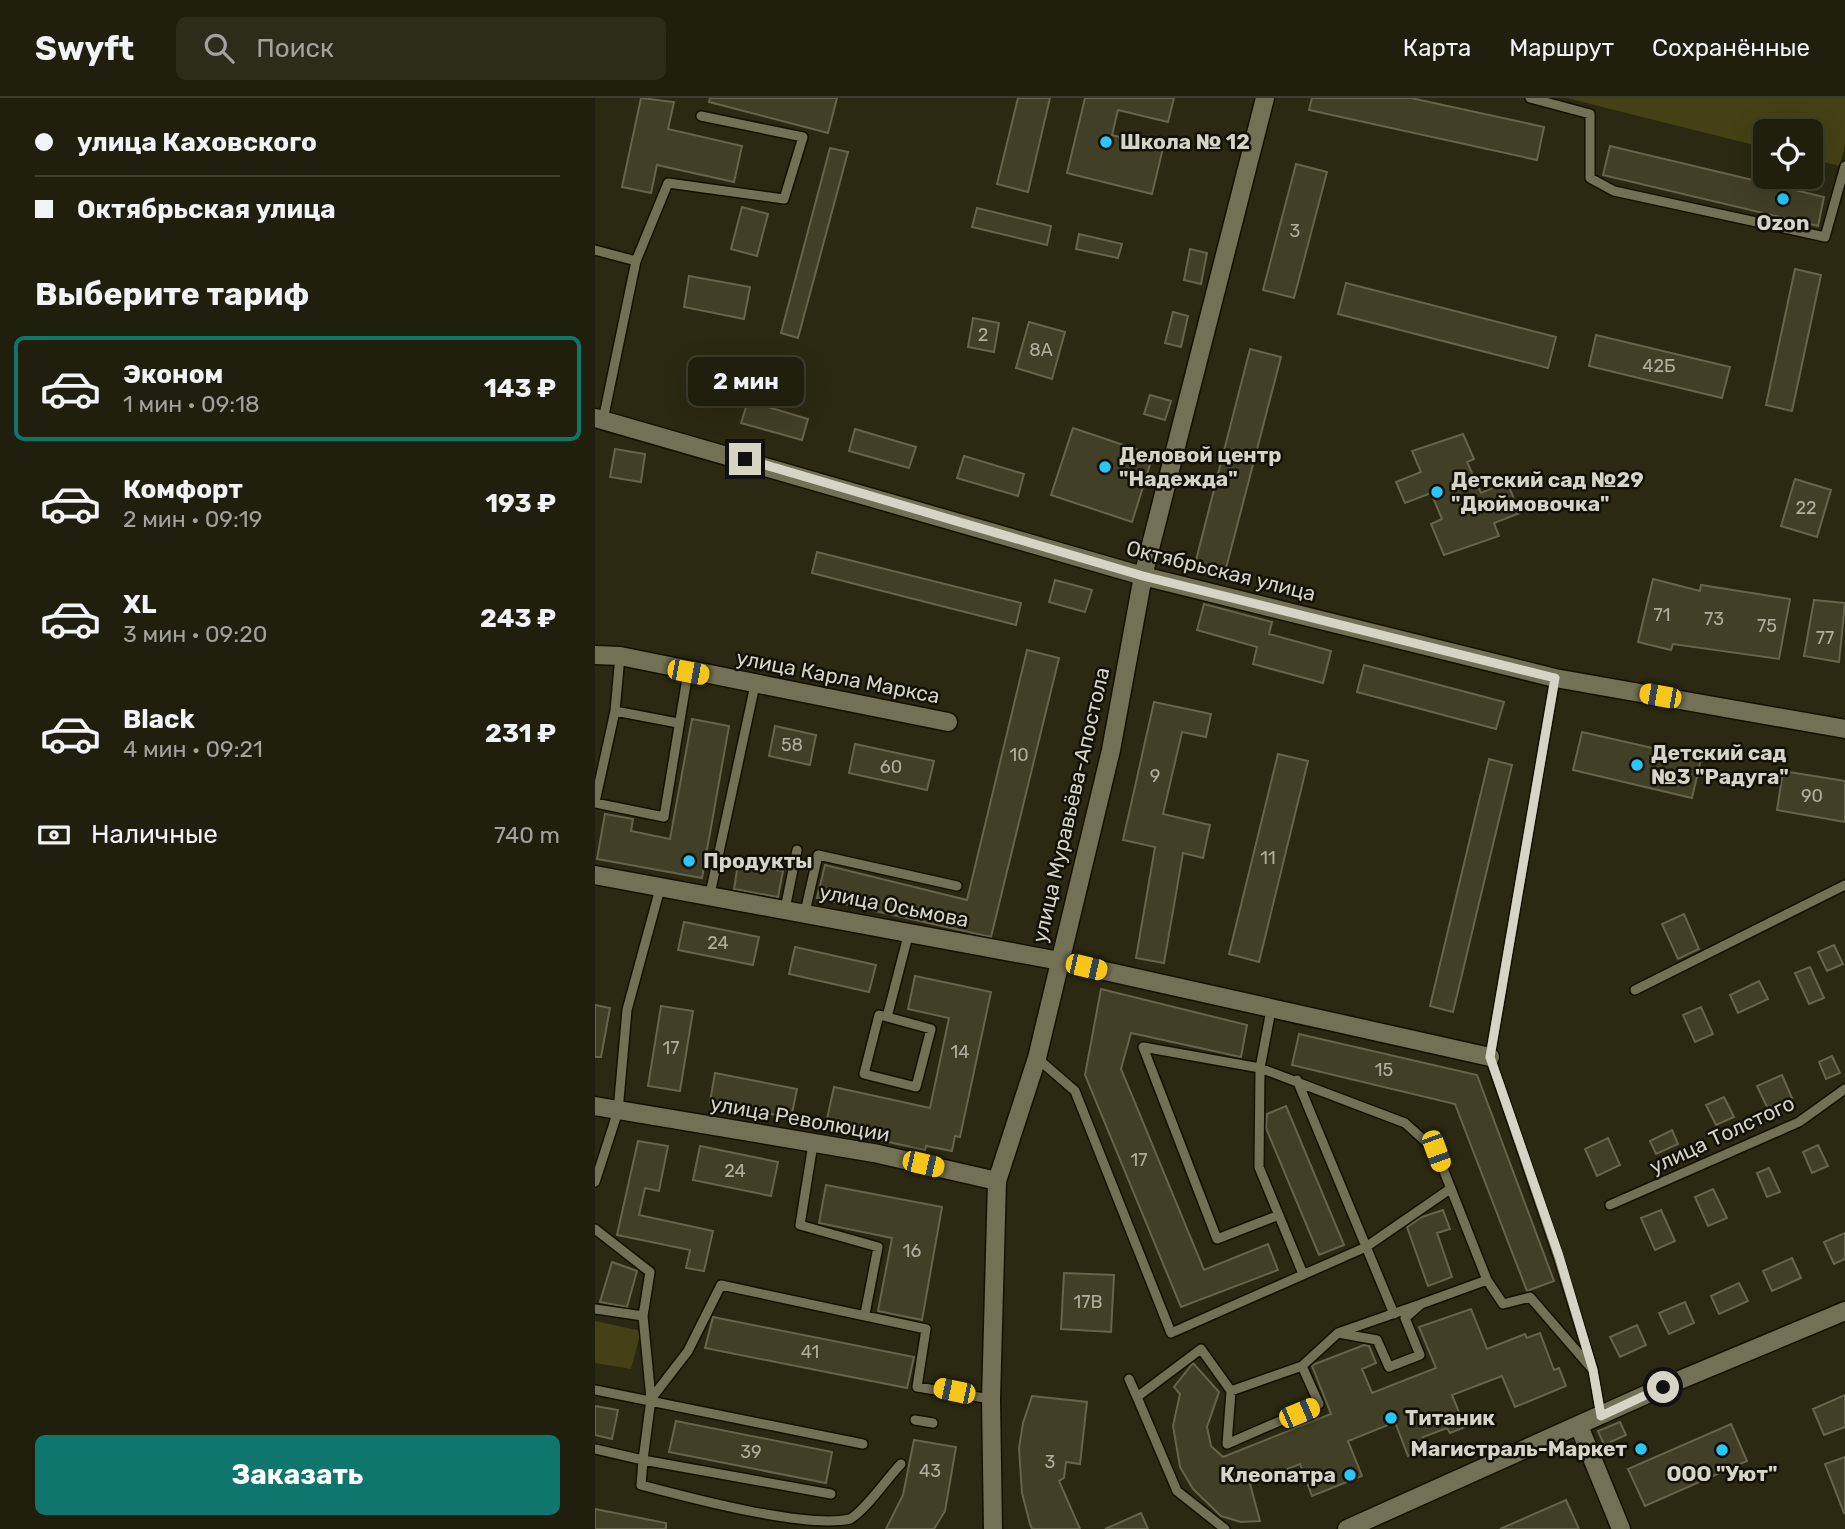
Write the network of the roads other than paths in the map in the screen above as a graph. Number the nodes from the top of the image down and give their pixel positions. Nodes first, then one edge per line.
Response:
1 (1265, 98) edge
2 (1530, 98) edge
3 (701, 116) dead end
4 (1845, 166) edge
5 (595, 250) edge
6 (636, 261) junction
7 (599, 419) edge
8 (1143, 576) junction
9 (595, 654) edge
10 (620, 656) junction
11 (688, 672) junction
12 (1555, 678) junction
13 (755, 685) junction
14 (615, 711) junction
15 (948, 722) dead end
16 (678, 723) junction
17 (1845, 729) edge
18 (595, 803) edge
19 (797, 850) dead end
20 (595, 875) edge
21 (661, 885) junction
22 (1845, 885) edge
23 (957, 886) dead end
24 (710, 894) junction
25 (785, 909) junction
26 (805, 912) junction
27 (909, 932) junction
28 (1060, 961) junction
29 (1635, 990) dead end
30 (1271, 1010) junction
31 (887, 1017) junction
32 (1490, 1057) junction
33 (1037, 1058) junction
34 (1260, 1068) junction
35 (1297, 1080) junction
36 (1845, 1089) edge
37 (595, 1106) edge
38 (618, 1111) junction
39 (813, 1144) junction
40 (997, 1181) junction
41 (595, 1182) edge
42 (1450, 1189) junction
43 (1610, 1205) dead end
44 (1279, 1215) junction
45 (595, 1229) edge
46 (1366, 1247) junction
47 (1304, 1274) junction
48 (1487, 1280) junction
49 (1421, 1304) junction
50 (595, 1309) edge
51 (1845, 1311) edge
52 (865, 1314) junction
53 (1394, 1314) junction
54 (643, 1316) junction
55 (1338, 1333) junction
56 (1302, 1366) junction
57 (1593, 1370) junction
58 (1129, 1379) dead end
59 (595, 1390) edge
60 (1231, 1391) junction
61 (1137, 1397) junction
62 (651, 1399) junction
63 (991, 1399) junction
64 (1601, 1416) junction
65 (915, 1420) dead end
66 (933, 1423) dead end
67 (1579, 1426) junction
68 (863, 1444) dead end
69 (595, 1449) edge
70 (643, 1460) junction
71 (901, 1464) dead end
72 (831, 1494) dead end
73 (789, 1526) edge
74 (993, 1529) edge
75 (1225, 1529) edge
76 (1346, 1529) edge
77 (1621, 1529) edge

1 - 8 street, улица Муравьёва-Апостола
2 - 4 lane
3 - 6 lane
5 - 6 lane
6 - 7 lane
7 - 8 street, Октябрьская улица
8 - 12 street, Октябрьская улица
8 - 28 street, улица Муравьёва-Апостола
9 - 10 street, улица Карла Маркса
10 - 11 street, улица Карла Маркса
10 - 14 lane
11 - 13 street, улица Карла Маркса
11 - 16 lane
12 - 17 street, Октябрьская улица
12 - 32 lane
13 - 15 street, улица Карла Маркса
13 - 24 lane
14 - 16 lane
14 - 18 lane
16 - 18 lane
19 - 25 lane
20 - 21 street, улица Осьмова
21 - 24 street, улица Осьмова
21 - 38 lane
22 - 29 lane
23 - 26 lane
24 - 25 street, улица Осьмова
25 - 26 street, улица Осьмова
26 - 27 street, улица Осьмова
27 - 28 street, улица Осьмова
27 - 31 lane
28 - 30 street, улица Осьмова
28 - 33 street, улица Муравьёва-Апостола
30 - 32 street, улица Осьмова
30 - 34 lane
31 - 31 lane
32 - 57 lane
33 - 40 street, улица Муравьёва-Апостола
33 - 47 lane
34 - 35 lane
34 - 44 lane
34 - 44 lane
35 - 42 lane
35 - 46 lane
36 - 43 lane, улица Толстого
37 - 38 street, улица Революции
38 - 39 street, улица Революции
38 - 41 lane
39 - 40 street, улица Революции
39 - 52 lane
40 - 63 street, улица Муравьёва-Апостола
42 - 46 lane
42 - 48 lane
44 - 47 lane
45 - 54 lane
46 - 47 lane
46 - 53 lane
48 - 49 lane
48 - 57 lane
49 - 53 lane
49 - 55 lane
50 - 54 lane
51 - 64 street
52 - 62 lane
52 - 63 lane
53 - 55 lane
54 - 62 lane
55 - 56 lane
56 - 60 lane
56 - 60 lane
57 - 64 lane
58 - 61 lane
59 - 62 lane
60 - 61 lane
61 - 75 lane
62 - 68 lane
62 - 70 lane
63 - 74 street, улица Муравьёва-Апостола
64 - 67 street
65 - 66 lane
67 - 76 street
67 - 77 street
69 - 70 lane
70 - 72 lane
70 - 73 lane
71 - 73 lane

